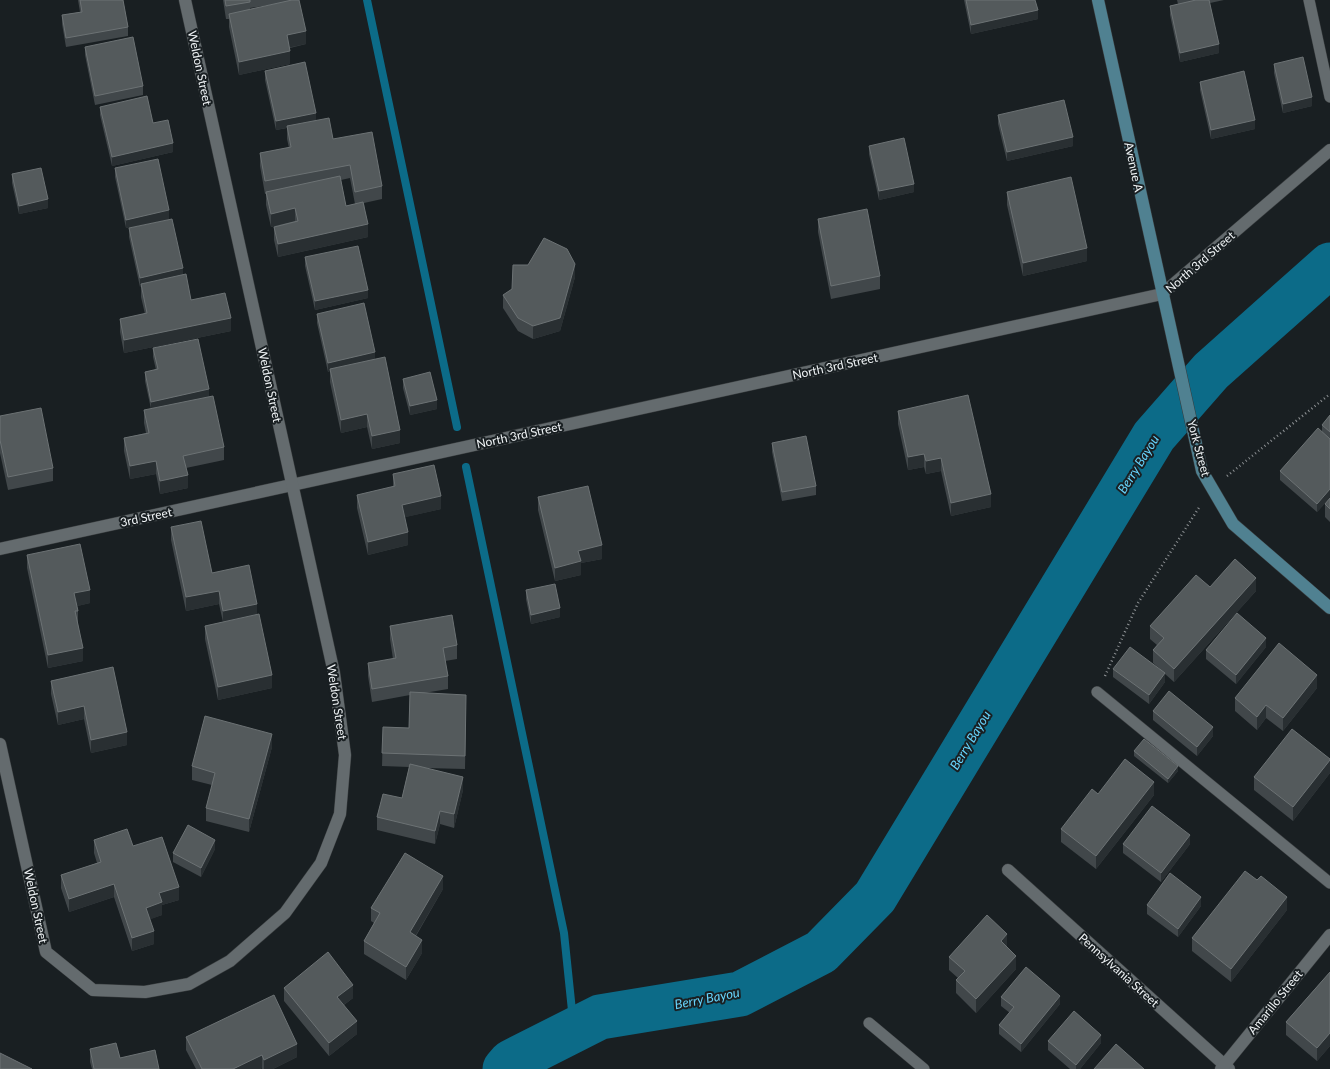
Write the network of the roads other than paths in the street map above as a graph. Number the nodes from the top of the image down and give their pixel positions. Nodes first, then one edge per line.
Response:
1 (185, 0) edge
2 (1098, 0) edge
3 (1309, 0) edge
4 (1330, 97) edge
5 (1330, 150) edge
6 (1162, 294) junction
7 (1172, 334) joint
8 (292, 486) junction
9 (0, 549) edge
10 (1330, 608) edge
11 (1097, 692) road end
12 (0, 744) edge
13 (1008, 870) dead end
14 (1330, 883) edge
15 (1330, 935) edge
16 (869, 1023) dead end
17 (1225, 1068) edge
18 (924, 1069) edge

1 - 8 street, Weldon Street
2 - 6 street, Avenue A
3 - 4 lane
5 - 6 street, North 3rd Street
6 - 7 street, Avenue A
6 - 8 street, North 3rd Street
7 - 10 street, York Street
8 - 9 street, 3rd Street
8 - 12 street, Weldon Street
11 - 14 lane
13 - 17 street, Pennsylvania Street
15 - 17 street, Amarillo Street
16 - 18 lane

